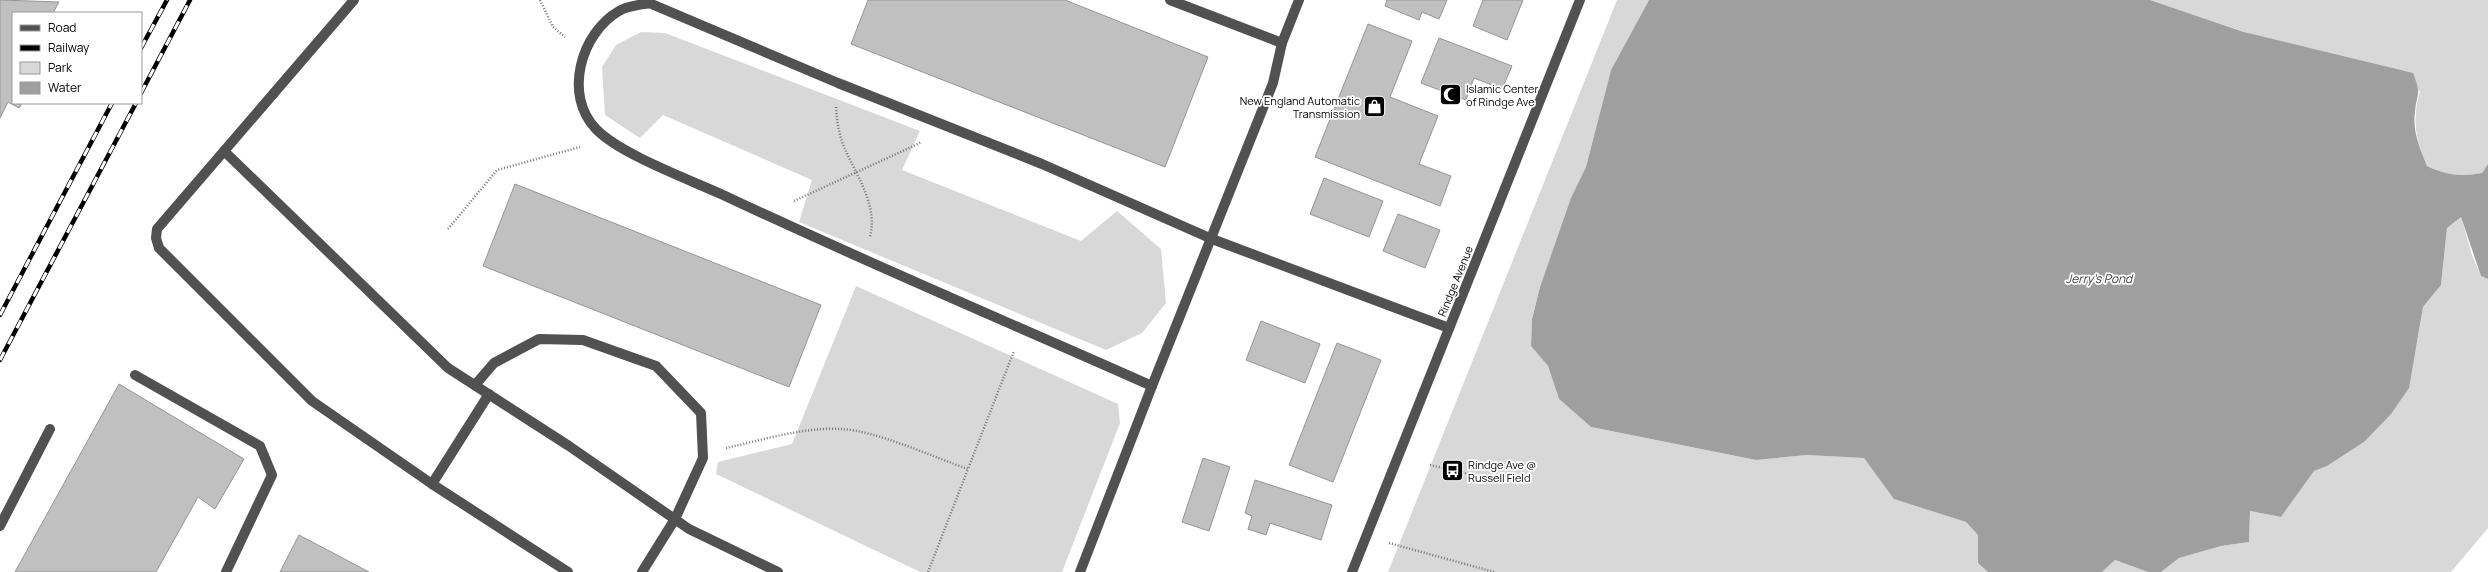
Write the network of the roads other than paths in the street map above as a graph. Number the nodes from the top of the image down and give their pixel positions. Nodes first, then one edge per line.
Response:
1 (354, 0) edge
2 (1170, 0) edge
3 (1299, 0) edge
4 (1580, 0) edge
5 (1282, 43) junction
6 (224, 151) junction
7 (1212, 239) junction
8 (1449, 328) junction
9 (135, 375) dead end
10 (475, 385) junction
11 (1152, 386) junction
12 (489, 394) junction
13 (50, 429) dead end
14 (432, 484) junction
15 (675, 519) junction
16 (0, 526) edge
17 (226, 572) edge
18 (568, 572) edge
19 (642, 572) edge
20 (778, 572) edge
21 (1080, 572) edge
22 (1352, 572) edge

1 - 6 street
2 - 5 street
3 - 5 street
4 - 8 street, Rindge Avenue
5 - 7 street
6 - 10 street
6 - 14 street
7 - 8 street
7 - 11 street
7 - 11 street
8 - 22 street, Rindge Avenue
9 - 17 street
10 - 12 street
10 - 15 street
11 - 21 street
12 - 14 street
12 - 15 street
13 - 16 street
14 - 18 street
15 - 19 street
15 - 20 street

